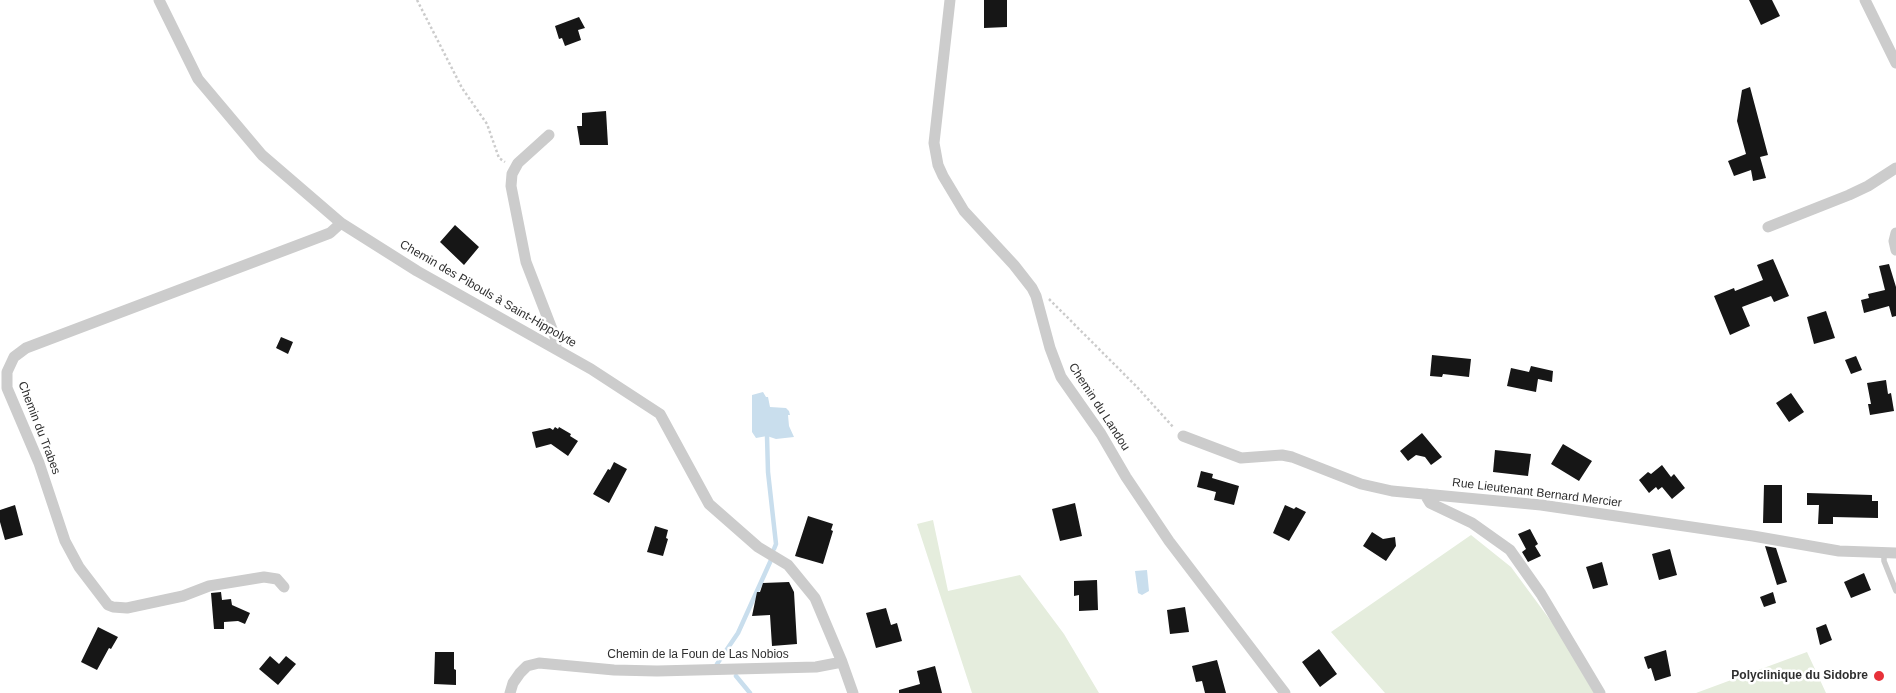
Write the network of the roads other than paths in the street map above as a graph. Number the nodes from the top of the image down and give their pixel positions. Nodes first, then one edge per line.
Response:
1 (159, 0) edge
2 (950, 0) edge
3 (1865, 0) edge
4 (1896, 63) edge
5 (549, 135) dead end
6 (1896, 168) edge
7 (341, 223) junction
8 (1768, 227) dead end
9 (1896, 233) edge
10 (1896, 250) edge
11 (554, 346) junction
12 (1182, 436) road end
13 (1427, 494) junction
14 (1890, 553) edge
15 (284, 587) dead end
16 (1896, 591) edge
17 (842, 662) junction
18 (510, 693) edge
19 (853, 693) edge
20 (1285, 693) edge
21 (1600, 693) edge

1 - 7 street, Chemin des Pibouls à Saint-Hippolyte
2 - 20 street, Chemin du Landou
3 - 4 street
5 - 11 street
6 - 8 street
7 - 11 street, Chemin des Pibouls à Saint-Hippolyte
7 - 15 street, Chemin du Trabes
9 - 10 street
11 - 17 street, Chemin des Pibouls à Saint-Hippolyte
12 - 13 street, Rue Lieutenant Bernard Mercier
13 - 14 street, Rue Lieutenant Bernard Mercier
13 - 21 street
14 - 16 lane
17 - 18 street, Chemin de la Foun de Las Nobios
17 - 19 street, Chemin des Pibouls à Saint-Hippolyte

